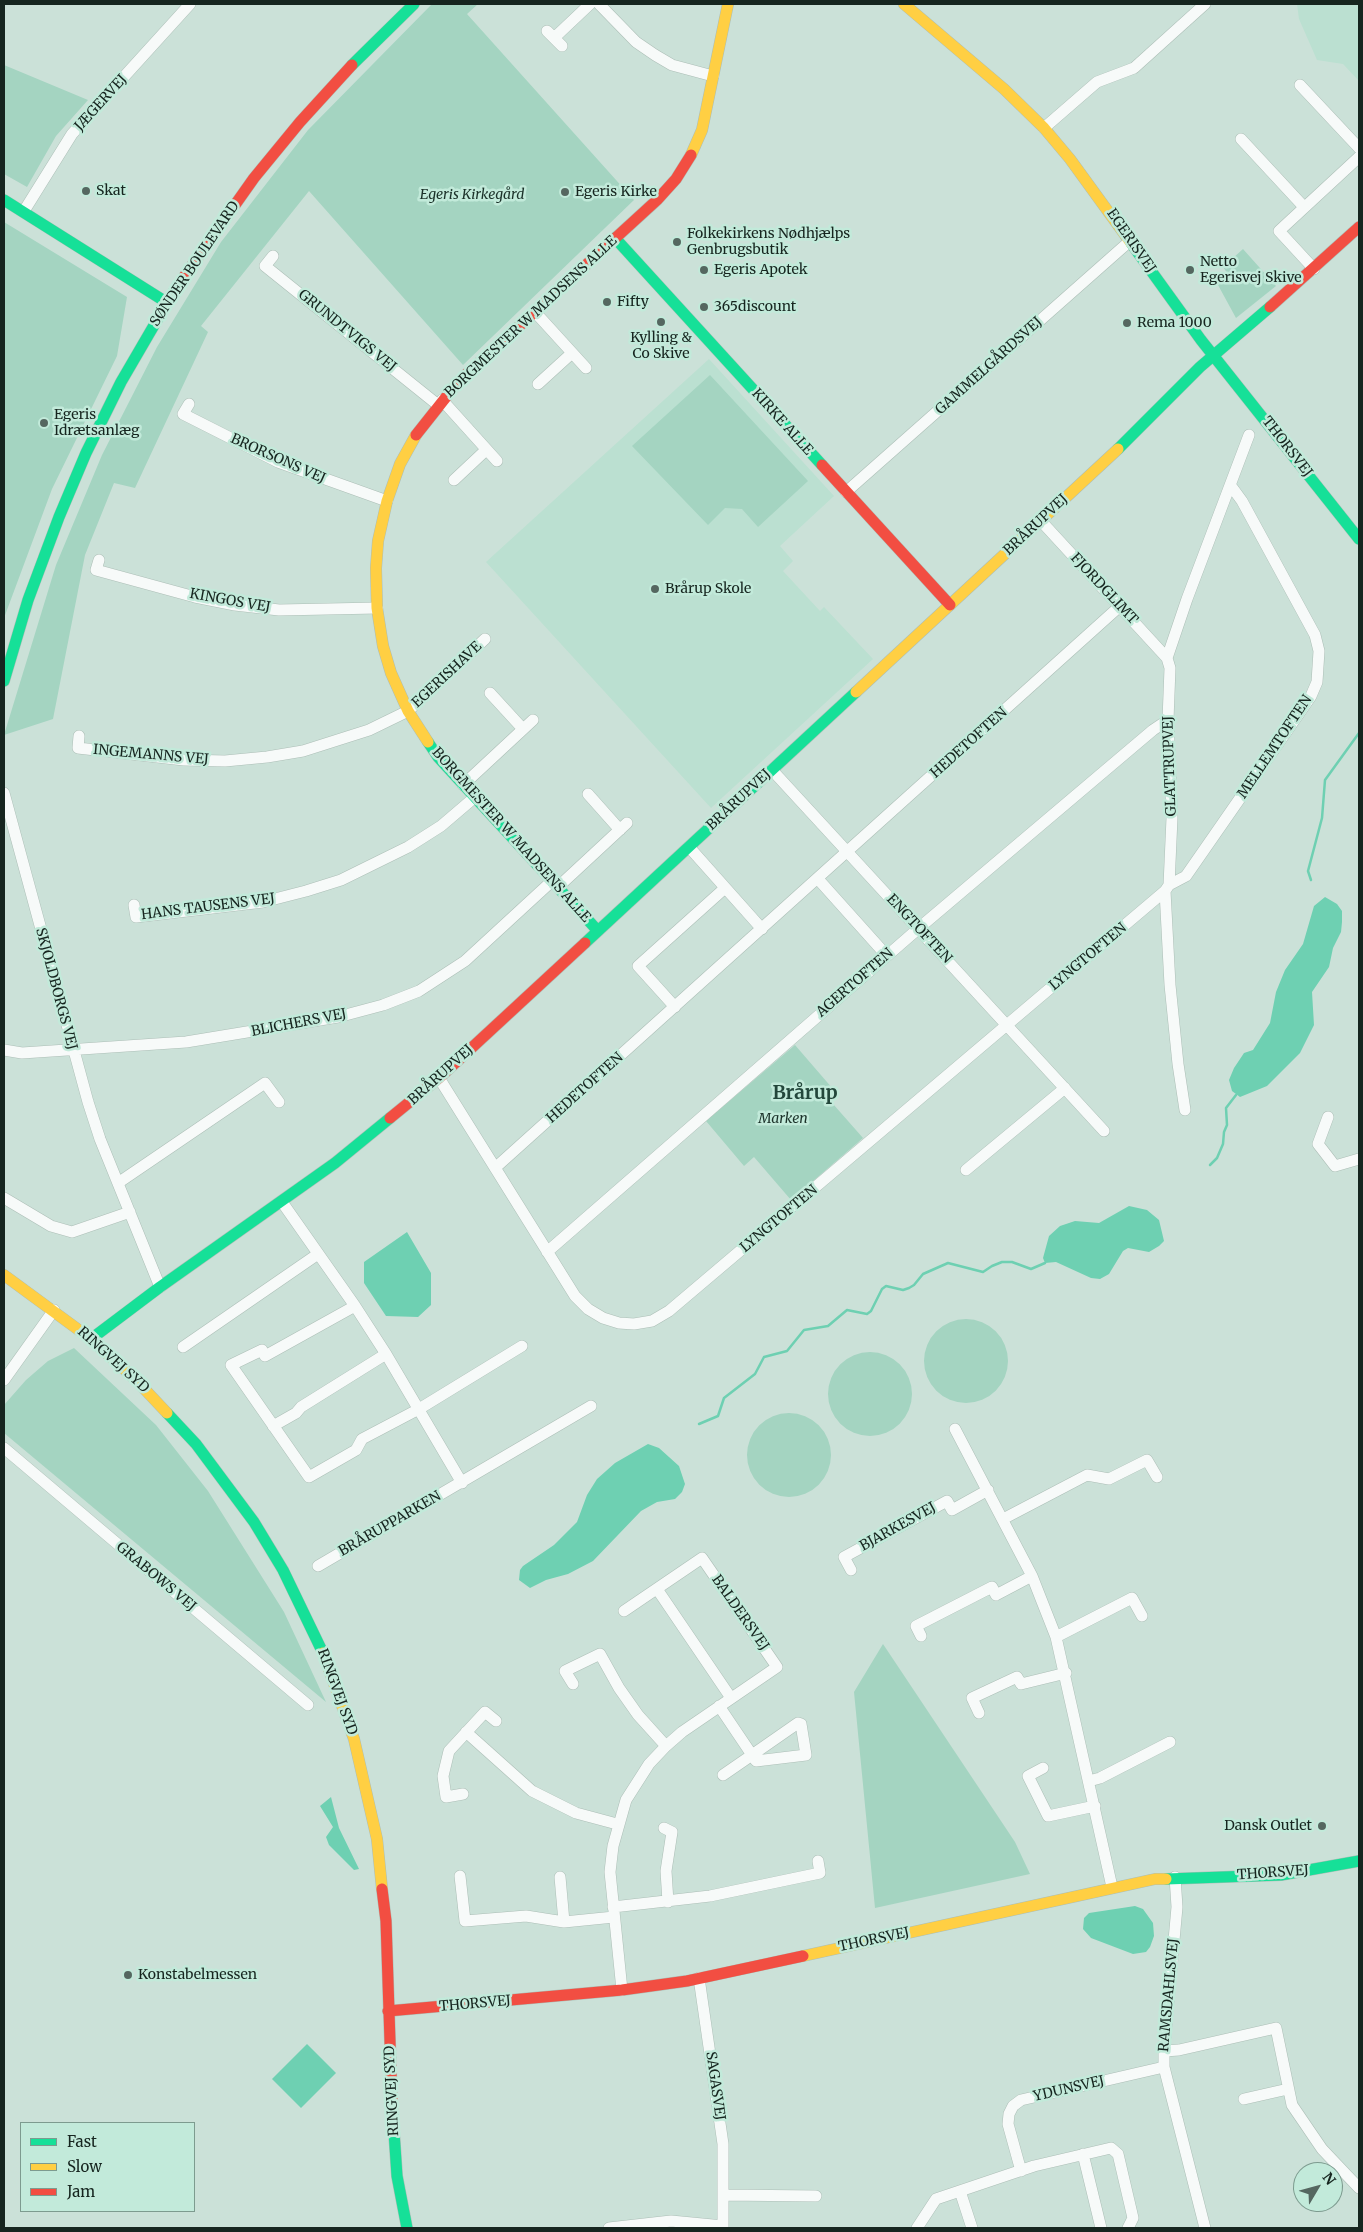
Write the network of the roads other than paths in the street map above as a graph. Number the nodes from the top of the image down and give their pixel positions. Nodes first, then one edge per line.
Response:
1 (190, 4) edge
2 (414, 4) edge
3 (590, 4) edge
4 (599, 4) edge
5 (728, 4) edge
6 (904, 4) edge
7 (1205, 4) edge
8 (555, 38) dead end
9 (713, 76) junction
10 (1300, 85) dead end
11 (1044, 128) junction
12 (1241, 140) dead end
13 (1359, 148) edge
14 (1359, 157) edge
15 (4, 200) edge
16 (1304, 207) junction
17 (24, 211) junction
18 (1359, 227) edge
19 (614, 238) junction
20 (1131, 240) junction
21 (273, 256) dead end
22 (1314, 269) junction
23 (166, 302) junction
24 (535, 312) junction
25 (572, 353) junction
26 (1214, 356) junction
27 (586, 368) dead end
28 (538, 384) dead end
29 (440, 403) junction
30 (189, 404) dead end
31 (1249, 435) dead end
32 (486, 450) junction
33 (496, 461) dead end
34 (454, 480) dead end
35 (1231, 486) junction
36 (846, 492) junction
37 (387, 500) junction
38 (1041, 521) junction
39 (1359, 539) edge
40 (99, 560) dead end
41 (950, 605) junction
42 (1120, 606) junction
43 (377, 608) junction
44 (485, 639) dead end
45 (1167, 658) junction
46 (4, 681) edge
47 (490, 693) dead end
48 (408, 711) junction
49 (533, 720) dead end
50 (1168, 720) junction
51 (523, 729) junction
52 (79, 736) dead end
53 (772, 770) junction
54 (464, 784) junction
55 (4, 792) edge
56 (588, 794) dead end
57 (475, 798) junction
58 (688, 847) junction
59 (849, 852) junction
60 (818, 879) junction
61 (555, 884) junction
62 (725, 888) junction
63 (1167, 888) junction
64 (134, 905) dead end
65 (918, 928) junction
66 (762, 929) junction
67 (598, 931) junction
68 (887, 956) junction
69 (675, 1007) junction
70 (1007, 1025) junction
71 (72, 1049) junction
72 (4, 1050) edge
73 (439, 1078) junction
74 (1065, 1088) junction
75 (279, 1102) dead end
76 (1185, 1110) dead end
77 (1328, 1117) dead end
78 (1104, 1131) dead end
79 (1359, 1159) edge
80 (495, 1168) junction
81 (966, 1170) dead end
82 (118, 1183) junction
83 (4, 1198) edge
84 (282, 1202) junction
85 (130, 1212) junction
86 (547, 1252) junction
87 (318, 1254) junction
88 (4, 1275) edge
89 (160, 1287) junction
90 (355, 1306) junction
91 (54, 1310) junction
92 (91, 1339) junction
93 (522, 1346) dead end
94 (182, 1347) dead end
95 (386, 1354) junction
96 (5, 1374) edge
97 (591, 1406) dead end
98 (419, 1409) junction
99 (273, 1426) junction
100 (955, 1429) dead end
101 (4, 1448) edge
102 (1157, 1477) dead end
103 (462, 1483) junction
104 (988, 1490) junction
105 (1003, 1520) junction
106 (318, 1566) dead end
107 (851, 1570) dead end
108 (1032, 1576) junction
109 (657, 1588) junction
110 (624, 1611) dead end
111 (1142, 1616) dead end
112 (922, 1636) dead end
113 (1056, 1637) junction
114 (1066, 1673) junction
115 (573, 1684) dead end
116 (731, 1698) junction
117 (308, 1705) dead end
118 (719, 1706) junction
119 (979, 1713) dead end
120 (496, 1721) dead end
121 (466, 1732) junction
122 (1170, 1742) dead end
123 (666, 1746) junction
124 (752, 1755) junction
125 (1043, 1768) dead end
126 (723, 1775) dead end
127 (1089, 1781) junction
128 (463, 1794) dead end
129 (1095, 1806) junction
130 (617, 1824) junction
131 (664, 1828) dead end
132 (818, 1861) dead end
133 (1359, 1862) edge
134 (460, 1876) dead end
135 (560, 1877) dead end
136 (1175, 1877) junction
137 (1112, 1887) junction
138 (668, 1902) junction
139 (614, 1912) junction
140 (564, 1922) junction
141 (699, 1978) junction
142 (622, 1990) junction
143 (388, 2012) junction
144 (1164, 2051) junction
145 (1164, 2068) junction
146 (1288, 2089) junction
147 (1244, 2099) dead end
148 (1083, 2154) junction
149 (1021, 2171) junction
150 (1359, 2188) edge
151 (960, 2191) junction
152 (724, 2195) junction
153 (816, 2196) dead end
154 (723, 2227) edge
155 (407, 2228) edge
156 (609, 2228) edge
157 (917, 2228) edge
158 (972, 2228) edge
159 (1101, 2228) edge
160 (1128, 2228) edge
161 (1204, 2228) edge

1 - 17 street, JÆGERVEJ
2 - 23 street, SØNDER BOULEVARD
3 - 8 street
4 - 9 street
5 - 9 street, BORGMESTER W MADSENS ALLE
6 - 11 street, EGERISVEJ
7 - 11 street
9 - 19 street, BORGMESTER W MADSENS ALLE
10 - 13 street
11 - 20 street, EGERISVEJ
12 - 16 street
14 - 16 street
15 - 17 street
16 - 22 street
17 - 23 street
18 - 22 street, BRÅRUPVEJ
19 - 24 street, BORGMESTER W MADSENS ALLE
19 - 36 street, KIRKE ALLE
20 - 26 street, EGERISVEJ
20 - 36 street, GAMMELGÅRDSVEJ
21 - 29 street, GRUNDTVIGS VEJ
22 - 26 street, BRÅRUPVEJ
23 - 46 street, SØNDER BOULEVARD
24 - 25 street
24 - 29 street, BORGMESTER W MADSENS ALLE
25 - 27 street
25 - 28 street
26 - 38 street, BRÅRUPVEJ
26 - 39 street, THORSVEJ
29 - 32 street
29 - 37 street, BORGMESTER W MADSENS ALLE
30 - 37 street, BRORSONS VEJ
31 - 35 street, GLATTRUPVEJ
32 - 33 street
32 - 34 street
35 - 45 street, GLATTRUPVEJ
35 - 63 street, MELLEMTOFTEN
36 - 41 street, KIRKE ALLE
37 - 43 street, BORGMESTER W MADSENS ALLE
38 - 41 street, BRÅRUPVEJ
38 - 42 street, FJORDGLIMT
40 - 43 street, KINGOS VEJ
41 - 53 street, BRÅRUPVEJ
42 - 45 street, FJORDGLIMT
42 - 59 street, HEDETOFTEN
43 - 48 street, BORGMESTER W MADSENS ALLE
44 - 48 street, EGERISHAVE
45 - 50 street, GLATTRUPVEJ
47 - 51 street
48 - 52 street, INGEMANNS VEJ
48 - 54 street, BORGMESTER W MADSENS ALLE
49 - 51 street
50 - 63 street, GLATTRUPVEJ
50 - 65 street, AGERTOFTEN
51 - 54 street
53 - 58 street, BRÅRUPVEJ
53 - 59 street, ENGTOFTEN
54 - 57 street, BORGMESTER W MADSENS ALLE
55 - 71 street, SKJOLDBORGS VEJ
56 - 61 street
57 - 61 street, BORGMESTER W MADSENS ALLE
57 - 64 street, HANS TAUSENS VEJ
58 - 62 street
58 - 67 street, BRÅRUPVEJ
59 - 60 street, HEDETOFTEN
59 - 65 street, ENGTOFTEN
60 - 66 street, HEDETOFTEN
60 - 68 street
61 - 67 street, BORGMESTER W MADSENS ALLE
61 - 71 street, BLICHERS VEJ
62 - 66 street
62 - 69 street
63 - 70 street, LYNGTOFTEN
63 - 76 street, GLATTRUPVEJ
65 - 68 street, AGERTOFTEN
65 - 70 street, ENGTOFTEN
66 - 69 street, HEDETOFTEN
67 - 73 street, BRÅRUPVEJ
68 - 86 street, AGERTOFTEN
69 - 80 street, HEDETOFTEN
70 - 74 street, ENGTOFTEN
70 - 86 street, LYNGTOFTEN
71 - 72 street, BLICHERS VEJ
71 - 82 street, SKJOLDBORGS VEJ
73 - 80 street, LYNGTOFTEN
73 - 84 street, BRÅRUPVEJ
74 - 78 street, ENGTOFTEN
74 - 81 street
75 - 82 street
77 - 79 street
80 - 86 street, LYNGTOFTEN
82 - 85 street, SKJOLDBORGS VEJ
83 - 85 street
84 - 87 street
84 - 89 street, BRÅRUPVEJ
85 - 89 street, SKJOLDBORGS VEJ
87 - 90 street
87 - 94 street
88 - 91 street, RINGVEJ SYD
89 - 92 street, BRÅRUPVEJ
90 - 95 street
90 - 99 street
91 - 92 street, RINGVEJ SYD
91 - 96 street
92 - 143 street, RINGVEJ SYD
93 - 98 street
95 - 98 street
95 - 99 street
97 - 103 street, BRÅRUPPARKEN
98 - 99 street
98 - 103 street
100 - 104 street
101 - 117 street, GRABOWS VEJ
102 - 105 street
103 - 106 street, BRÅRUPPARKEN
104 - 105 street
104 - 107 street, BJARKESVEJ
105 - 108 street
108 - 112 street
108 - 113 street
109 - 110 street, BALDERSVEJ
109 - 116 street
109 - 116 street, BALDERSVEJ
111 - 113 street
113 - 114 street
114 - 119 street
114 - 127 street
115 - 123 street
116 - 118 street, BALDERSVEJ
118 - 123 street, BALDERSVEJ
118 - 124 street
120 - 121 street
121 - 128 street
121 - 130 street
122 - 127 street
123 - 130 street, BALDERSVEJ
124 - 124 street
124 - 126 street
125 - 129 street
127 - 129 street
129 - 137 street
130 - 139 street, BALDERSVEJ
131 - 138 street
132 - 138 street
133 - 136 street, THORSVEJ
134 - 140 street
135 - 140 street
136 - 137 street, THORSVEJ
136 - 144 street, RAMSDAHLSVEJ
137 - 141 street, THORSVEJ
138 - 139 street
139 - 140 street
139 - 142 street, BALDERSVEJ
141 - 142 street, THORSVEJ
141 - 152 street, SAGASVEJ
142 - 143 street, THORSVEJ
143 - 155 street, RINGVEJ SYD
144 - 145 street, RAMSDAHLSVEJ
144 - 146 street
145 - 149 street, YDUNSVEJ
145 - 161 street, RAMSDAHLSVEJ
146 - 147 street
146 - 150 street
148 - 149 street
148 - 159 street
148 - 160 street
149 - 151 street
151 - 157 street
151 - 158 street
152 - 153 street
152 - 154 street, SAGASVEJ
154 - 156 street, SAGASVEJ

